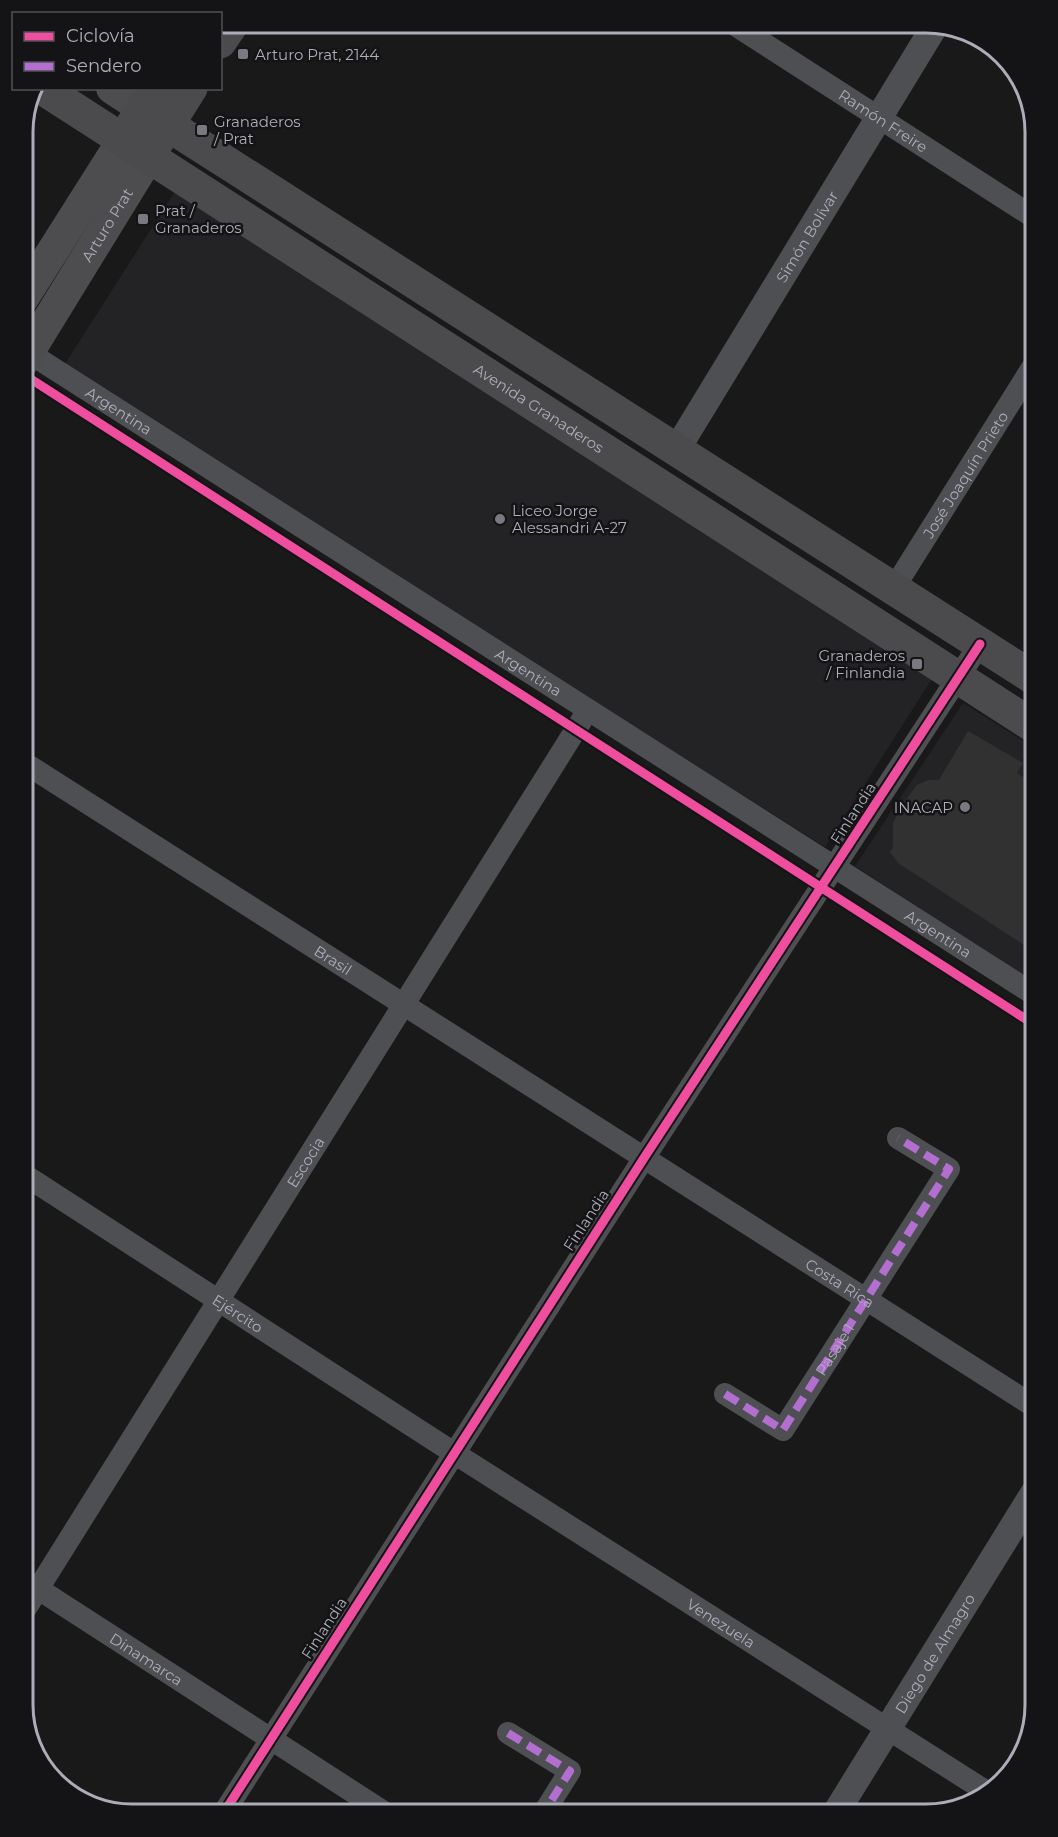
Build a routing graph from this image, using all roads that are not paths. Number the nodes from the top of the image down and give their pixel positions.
1 (748, 33) edge
2 (931, 33) edge
3 (45, 90) edge
4 (117, 90) edge
5 (187, 90) edge
6 (155, 107) edge
7 (880, 116) junction
8 (136, 148) junction
9 (1025, 211) edge
10 (33, 285) edge
11 (33, 337) edge
12 (33, 360) edge
13 (1025, 379) edge
14 (677, 449) junction
15 (894, 588) junction
16 (980, 644) junction
17 (1025, 673) edge
18 (959, 678) junction
19 (588, 710) junction
20 (1025, 721) edge
21 (33, 768) edge
22 (836, 866) junction
23 (1025, 989) edge
24 (404, 1005) junction
25 (898, 1138) dead end
26 (644, 1158) junction
27 (33, 1181) edge
28 (865, 1298) junction
29 (218, 1300) junction
30 (725, 1394) dead end
31 (1025, 1401) edge
32 (454, 1453) junction
33 (1025, 1507) edge
34 (33, 1579) edge
35 (33, 1586) edge
36 (888, 1728) junction
37 (508, 1733) dead end
38 (270, 1739) junction
39 (980, 1788) edge
40 (228, 1804) edge
41 (371, 1804) edge
42 (549, 1804) edge
43 (842, 1804) edge

1 - 7 street, Ramón Freire
2 - 7 street, Simón Bolívar
3 - 8 main road, Avenida Granaderos
4 - 6 main road
5 - 6 main road, Arturo Prat
6 - 8 main road, Arturo Prat
6 - 14 main road
7 - 9 street, Ramón Freire
7 - 14 street, Simón Bolívar
8 - 10 main road, Arturo Prat
8 - 11 main road, Arturo Prat
8 - 18 main road, Avenida Granaderos
12 - 19 street, Argentina
13 - 15 street, José Joaquín Prieto
14 - 15 main road
15 - 16 main road
16 - 17 main road
16 - 18 street, Finlandia
18 - 20 main road, Avenida Granaderos
18 - 22 street, Finlandia
19 - 22 street, Argentina
19 - 24 street, Escocia
21 - 24 street, Brasil
22 - 23 street, Argentina
22 - 26 street, Finlandia
24 - 26 street, Brasil
24 - 29 street, Escocia
25 - 28 street, Pasaje 1
26 - 28 street, Costa Rica
26 - 32 street, Finlandia
27 - 29 street, Ejército
28 - 30 street, Pasaje 1
28 - 31 street, Costa Rica
29 - 32 street, Ejército
29 - 34 street, Escocia
32 - 36 street, Venezuela
32 - 38 street, Finlandia
33 - 36 street, Diego de Almagro
35 - 38 street, Dinamarca
36 - 39 street, Venezuela
36 - 43 street, Diego de Almagro
37 - 42 street
38 - 40 street, Finlandia
38 - 41 street, Dinamarca

